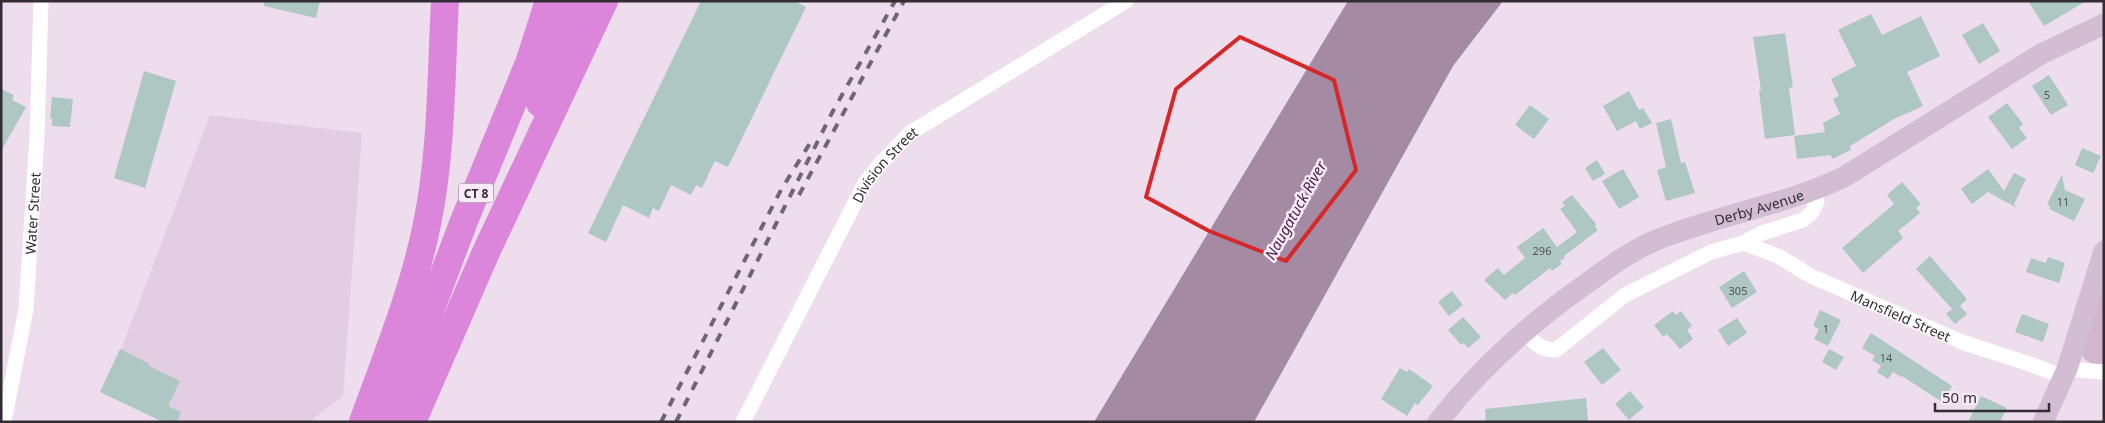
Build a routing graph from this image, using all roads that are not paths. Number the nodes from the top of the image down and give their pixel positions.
1 (41, 1) edge
2 (445, 1) edge
3 (548, 1) edge
4 (574, 1) edge
5 (604, 1) edge
6 (1126, 1) edge
7 (2104, 24) edge
8 (1815, 190) junction
9 (1743, 243) junction
10 (487, 250) junction
11 (2104, 252) edge
12 (1525, 332) junction
13 (2104, 372) edge
14 (2065, 373) junction
15 (367, 410) edge
16 (4, 422) edge
17 (388, 422) edge
18 (412, 422) edge
19 (743, 422) edge
20 (1438, 422) edge
21 (2042, 422) edge

1 - 16 street, Water Street
2 - 15 highway
3 - 17 highway, CT 8
4 - 10 highway, CT 8
5 - 10 highway
6 - 19 street, Division Street
7 - 8 main road, Derby Avenue
8 - 9 street
8 - 12 main road, Derby Avenue
9 - 12 street
9 - 14 street, Mansfield Street
10 - 18 highway, CT 8
11 - 14 main road
12 - 20 main road, Derby Avenue
13 - 14 street, Mansfield Street
14 - 21 main road

